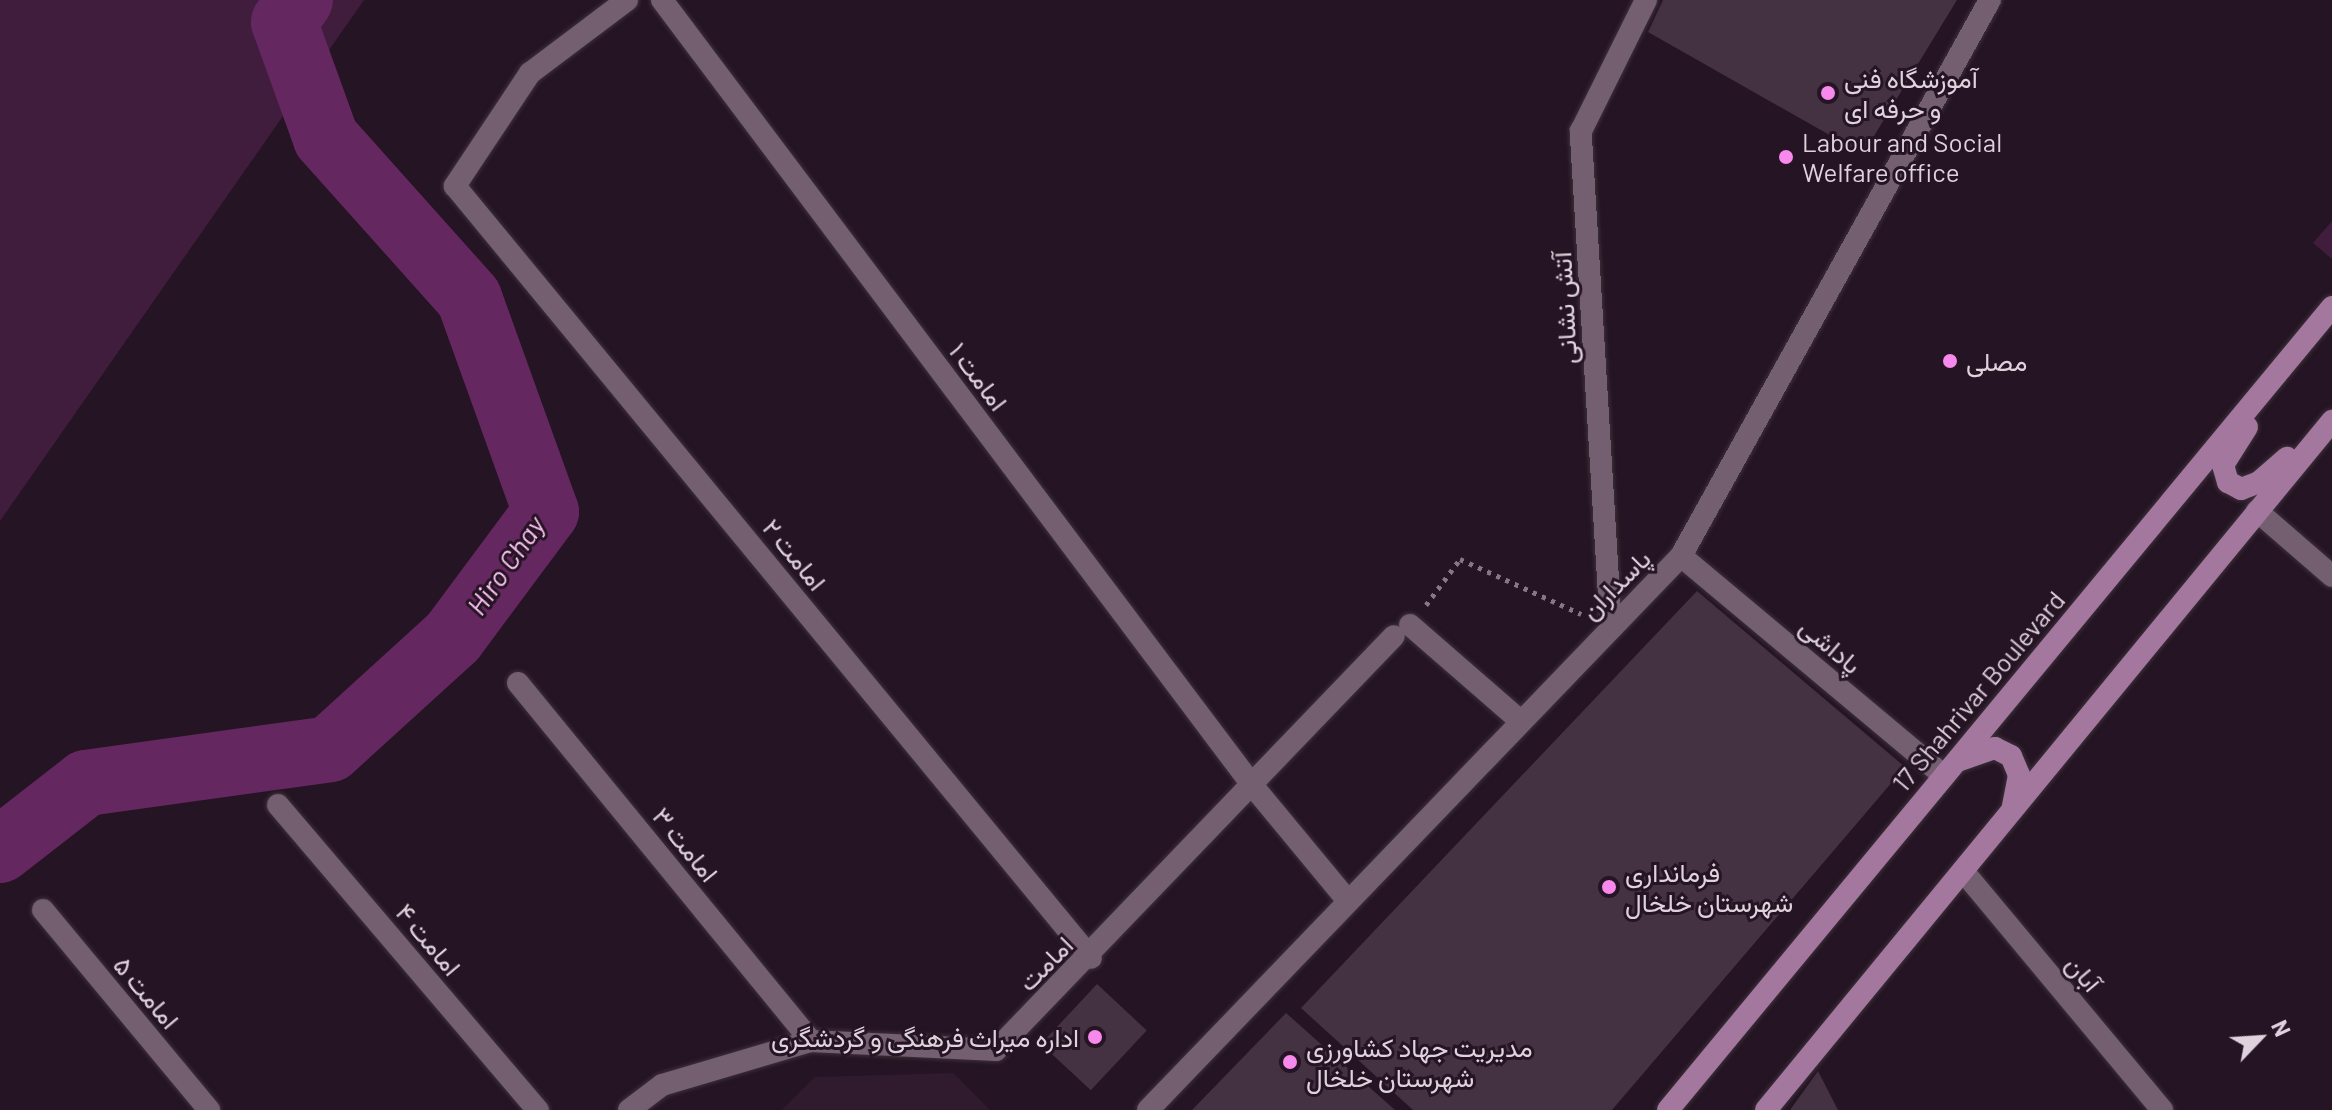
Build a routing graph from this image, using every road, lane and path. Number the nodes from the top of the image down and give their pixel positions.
1 (627, 0) edge
2 (662, 0) edge
3 (1646, 0) edge
4 (1990, 0) edge
5 (2332, 307) edge
6 (2293, 354) junction
7 (2332, 420) edge
8 (2257, 511) junction
9 (1681, 556) junction
10 (2332, 576) edge
11 (1611, 628) junction
12 (1402, 630) junction
13 (518, 683) dead end
14 (1518, 719) junction
15 (1949, 770) junction
16 (1252, 785) junction
17 (278, 805) dead end
18 (2012, 812) junction
19 (1963, 871) junction
20 (1348, 901) junction
21 (43, 910) dead end
22 (1091, 958) junction
23 (811, 1041) junction
24 (209, 1110) edge
25 (538, 1110) edge
26 (629, 1110) edge
27 (1148, 1110) edge
28 (1668, 1110) edge
29 (1766, 1110) edge
30 (2162, 1110) edge

1 - 22 street, امامت ۲
2 - 16 street, امامت ۱
3 - 11 street, آتش نشانی
4 - 9 street, پاسداران
5 - 6 main road, 17 Shahrivar Boulevard
6 - 7 main road
6 - 15 main road, 17 Shahrivar Boulevard
7 - 8 main road
8 - 10 street
8 - 18 main road
9 - 11 street, پاسداران
9 - 15 street, پاداشی
11 - 12 path
11 - 14 street, پاسداران
12 - 14 street
12 - 16 street, امامت
13 - 23 street, امامت ۳
14 - 20 street, پاسداران
15 - 18 main road
15 - 28 main road, 17 Shahrivar Boulevard
16 - 20 street, امامت ۱
16 - 22 street, امامت
17 - 25 street, امامت ۴
18 - 19 main road
19 - 29 main road
19 - 30 street, آبان
20 - 27 street, پاسداران
21 - 24 street, امامت ۵
22 - 23 street, امامت
23 - 26 street, امامت

